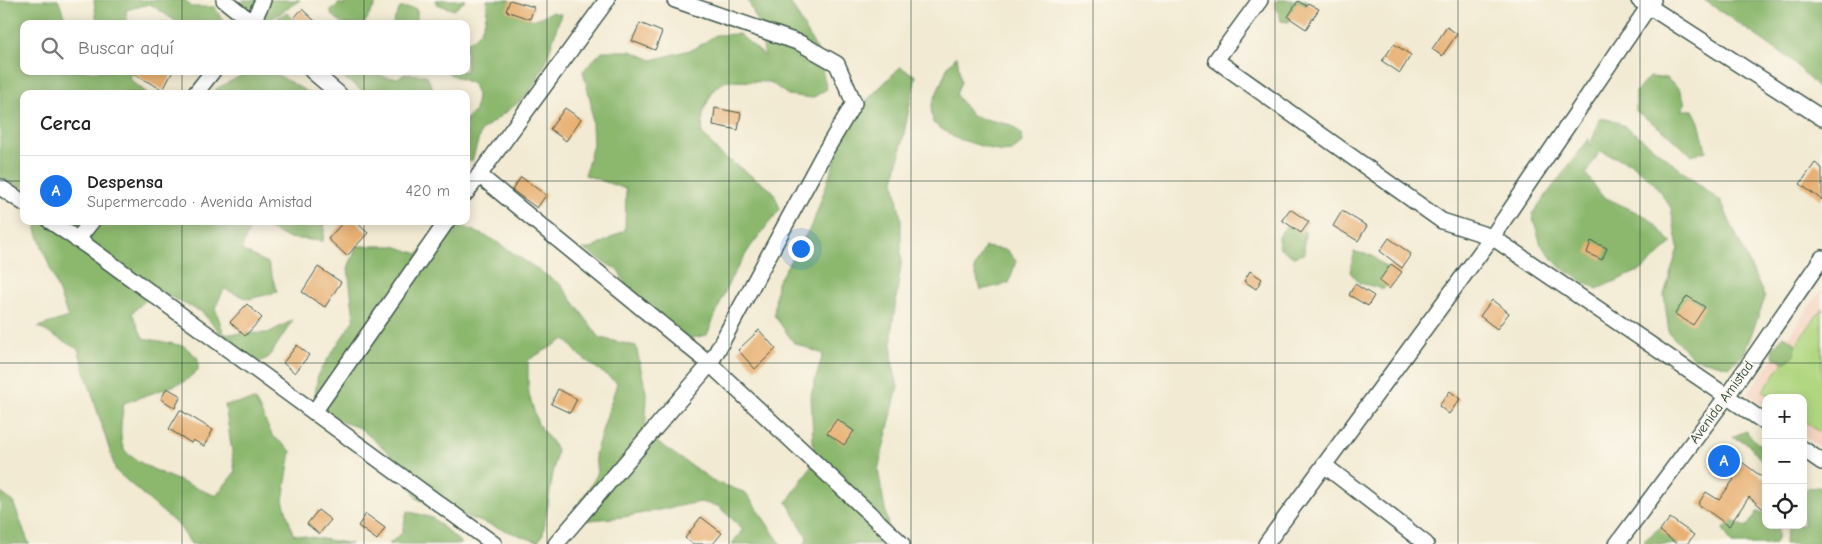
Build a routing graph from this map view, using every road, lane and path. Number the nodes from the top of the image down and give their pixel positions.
1 (224, 0) edge
2 (263, 0) edge
3 (607, 0) edge
4 (675, 0) edge
5 (1260, 0) edge
6 (1647, 2) edge
7 (249, 20) edge
8 (254, 20) edge
9 (210, 75) edge
10 (317, 75) edge
11 (198, 90) edge
12 (334, 90) edge
13 (1822, 118) edge
14 (479, 175) junction
15 (0, 187) edge
16 (470, 188) edge
17 (20, 200) edge
18 (56, 225) edge
19 (89, 225) edge
20 (444, 225) edge
21 (1492, 237) junction
22 (77, 240) junction
23 (1822, 258) edge
24 (710, 364) junction
25 (1727, 396) junction
26 (314, 412) junction
27 (1762, 420) edge
28 (1807, 452) edge
29 (1822, 462) edge
30 (1324, 465) junction
31 (900, 543) edge
32 (494, 544) edge
33 (556, 544) edge
34 (1266, 544) edge
35 (1426, 544) edge
36 (1617, 544) edge

1 - 7 street
2 - 8 street
3 - 14 street
4 - 24 street
5 - 21 street
6 - 13 street
6 - 21 street
9 - 11 street
10 - 12 street
14 - 16 street
14 - 24 street
15 - 17 street
18 - 22 street
19 - 22 street
20 - 26 street
21 - 25 street
21 - 30 street
22 - 26 street
23 - 25 street, Avenida Amistad
24 - 31 street
24 - 33 street
25 - 27 street
25 - 36 street, Avenida Amistad
26 - 32 street
28 - 29 street
30 - 34 street
30 - 35 street

